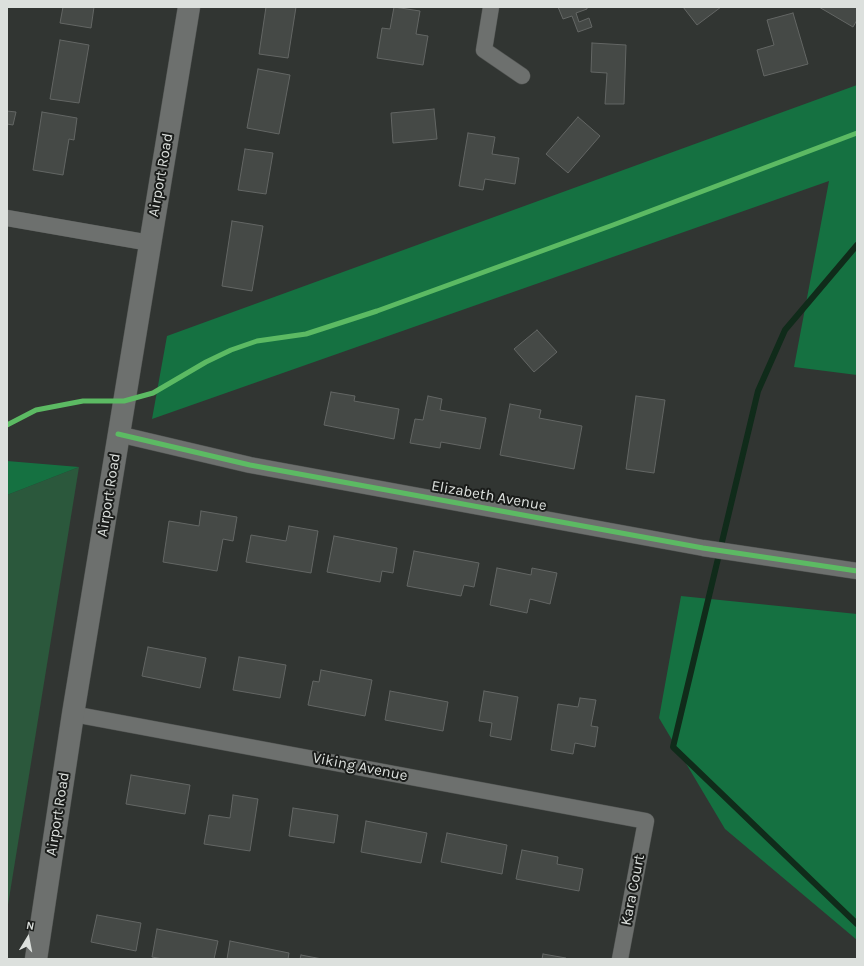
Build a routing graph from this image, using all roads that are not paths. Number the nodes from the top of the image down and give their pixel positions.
1 (189, 7) edge
2 (491, 7) edge
3 (522, 76) dead end
4 (7, 218) edge
5 (150, 243) junction
6 (118, 434) junction
7 (857, 570) edge
8 (73, 714) junction
9 (646, 821) joint
10 (36, 959) edge
11 (620, 959) edge

1 - 5 main road, Airport Road
2 - 3 street
4 - 5 street
5 - 6 main road, Airport Road
6 - 7 street, Elizabeth Avenue
6 - 8 main road, Airport Road
8 - 9 street, Viking Avenue
8 - 10 main road, Airport Road
9 - 11 street, Kara Court

